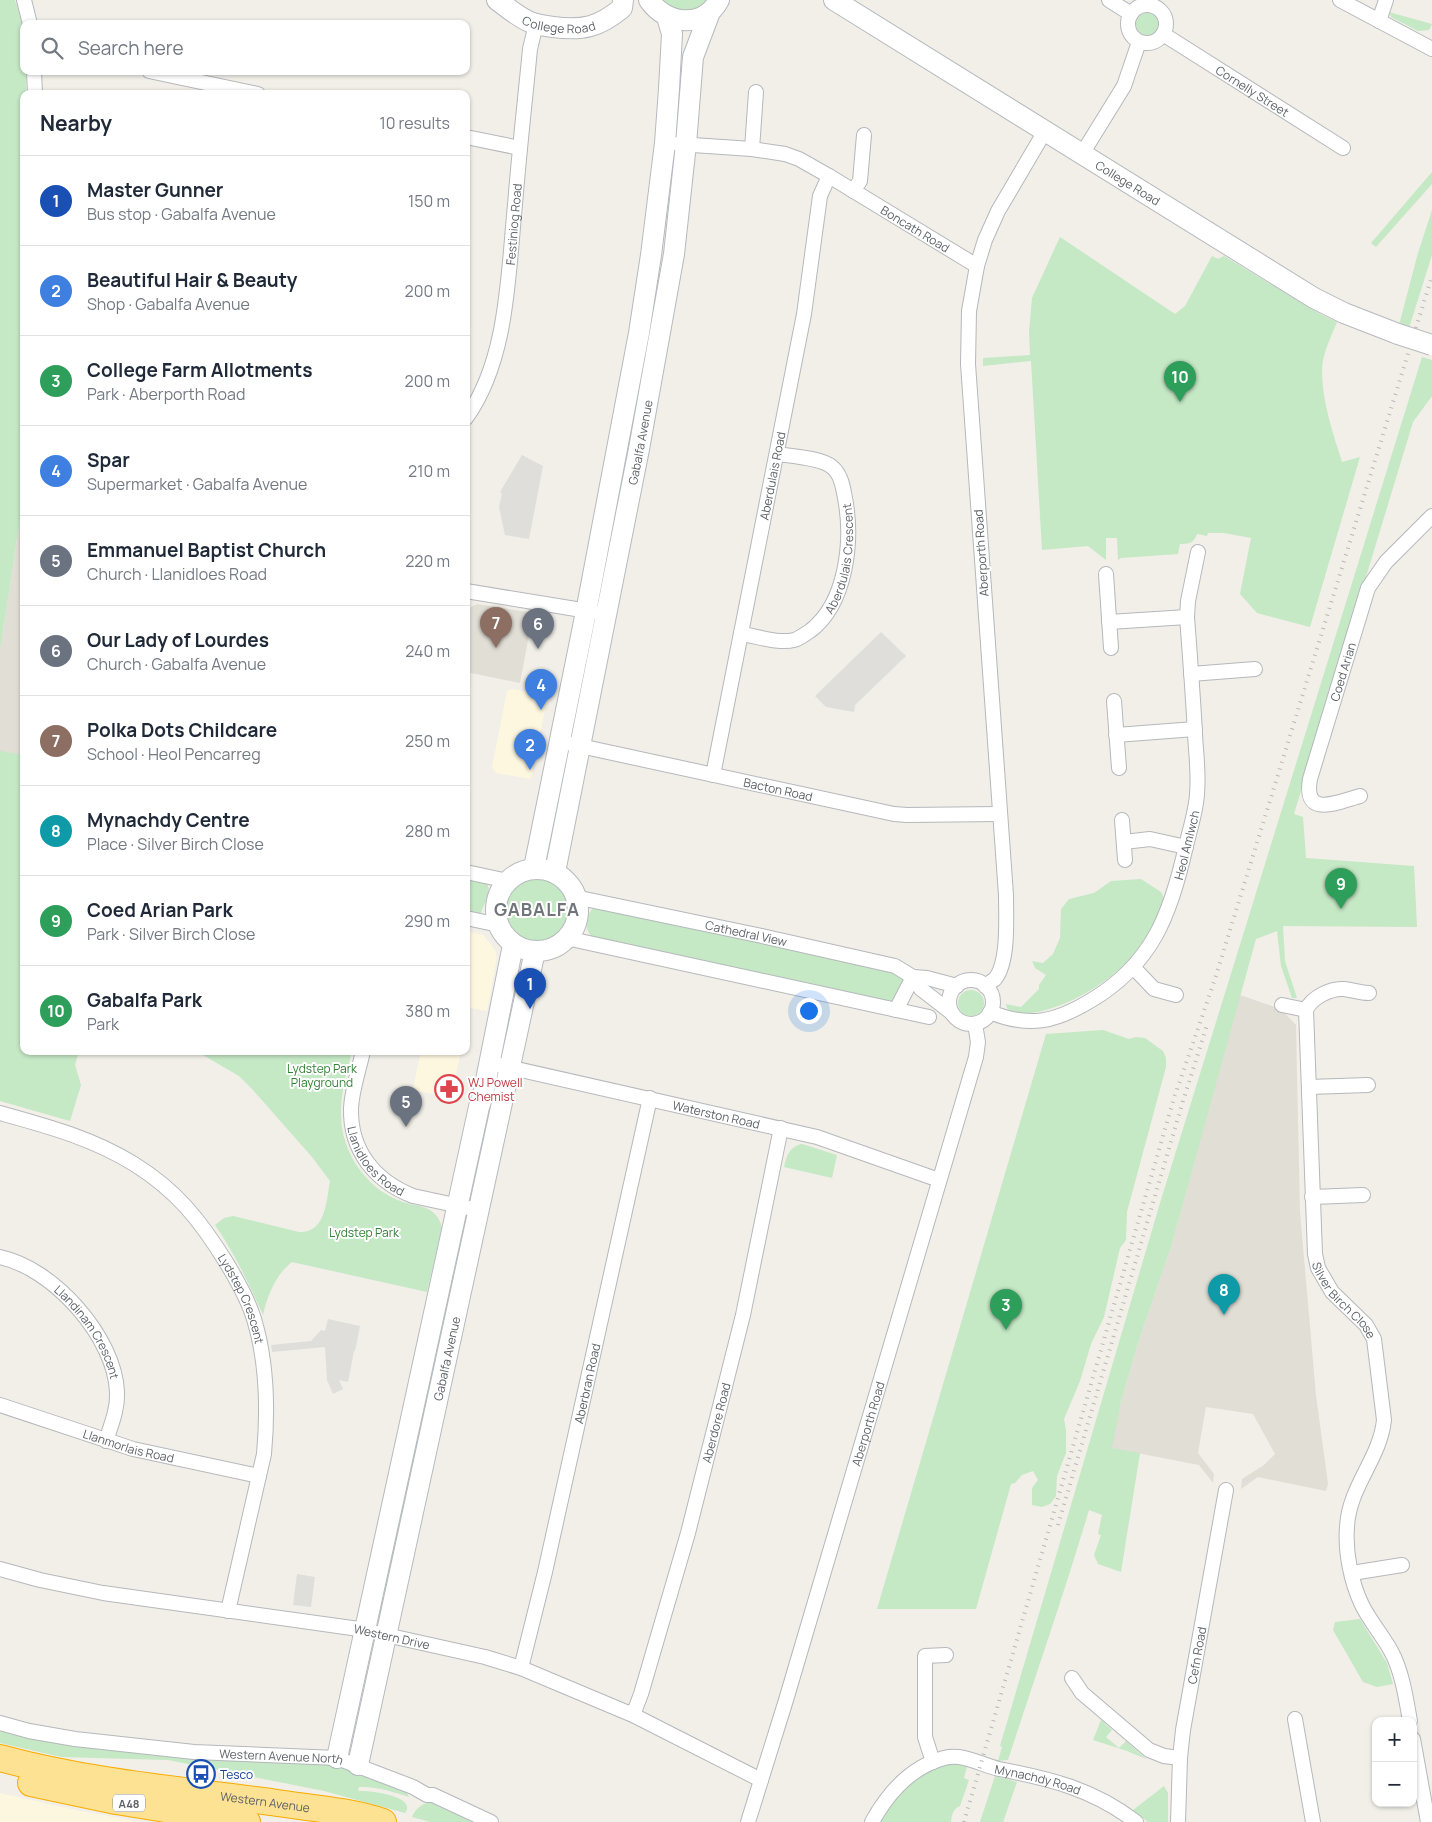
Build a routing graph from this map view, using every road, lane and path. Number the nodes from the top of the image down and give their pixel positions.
1 (24, 0) edge
2 (497, 0) edge
3 (834, 0) edge
4 (1109, 0) edge
5 (1340, 0) edge
6 (1386, 0) edge
7 (1153, 3) edge
8 (623, 4) edge
9 (714, 6) edge
10 (657, 8) edge
11 (1131, 14) junction
12 (29, 20) edge
13 (1379, 21) junction
14 (536, 24) junction
15 (1163, 34) junction
16 (1139, 42) junction
17 (1432, 49) edge
18 (34, 75) edge
19 (168, 75) edge
20 (35, 90) edge
21 (239, 90) edge
22 (756, 92) dead end
23 (1045, 130) junction
24 (864, 134) dead end
25 (470, 138) edge
26 (665, 143) junction
27 (686, 144) junction
28 (520, 148) junction
29 (1343, 148) dead end
30 (752, 149) junction
31 (1082, 154) junction
32 (829, 176) junction
33 (853, 191) junction
34 (977, 266) junction
35 (1432, 345) edge
36 (470, 410) edge
37 (777, 454) junction
38 (1432, 516) edge
39 (1198, 552) dead end
40 (1106, 574) dead end
41 (470, 593) edge
42 (596, 612) junction
43 (1188, 616) junction
44 (1109, 622) junction
45 (741, 634) junction
46 (1111, 648) dead end
47 (1255, 669) dead end
48 (1191, 674) junction
49 (1114, 701) dead end
50 (1195, 729) junction
51 (1116, 735) junction
52 (570, 744) junction
53 (1118, 768) dead end
54 (713, 775) junction
55 (1360, 796) dead end
56 (1000, 814) junction
57 (1122, 820) dead end
58 (1124, 842) junction
59 (1186, 847) junction
60 (1125, 860) dead end
61 (534, 868) junction
62 (556, 872) junction
63 (470, 873) edge
64 (508, 881) junction
65 (575, 897) junction
66 (470, 919) edge
67 (499, 925) junction
68 (566, 938) junction
69 (513, 945) junction
70 (535, 951) junction
71 (1133, 967) junction
72 (913, 977) junction
73 (957, 986) junction
74 (985, 986) junction
75 (1369, 993) dead end
76 (1176, 995) dead end
77 (1282, 1004) dead end
78 (896, 1010) junction
79 (1306, 1010) junction
80 (990, 1012) junction
81 (952, 1013) junction
82 (929, 1017) dead end
83 (975, 1024) junction
84 (362, 1055) edge
85 (499, 1066) junction
86 (1368, 1085) dead end
87 (1309, 1087) junction
88 (650, 1098) junction
89 (0, 1113) edge
90 (781, 1128) junction
91 (939, 1180) junction
92 (1363, 1195) dead end
93 (1312, 1197) junction
94 (458, 1206) junction
95 (478, 1210) junction
96 (0, 1257) edge
97 (0, 1405) edge
98 (106, 1441) junction
99 (259, 1476) junction
100 (1226, 1490) dead end
101 (1402, 1565) dead end
102 (0, 1569) edge
103 (1352, 1573) junction
104 (228, 1611) junction
105 (365, 1630) junction
106 (386, 1635) junction
107 (946, 1655) dead end
108 (521, 1668) junction
109 (1072, 1678) dead end
110 (633, 1715) junction
111 (1409, 1717) edge
112 (1295, 1719) dead end
113 (0, 1723) edge
114 (0, 1758) edge
115 (337, 1758) junction
116 (1180, 1758) junction
117 (1417, 1761) edge
118 (933, 1762) junction
119 (358, 1765) junction
120 (0, 1774) edge
121 (761, 1780) junction
122 (307, 1815) edge
123 (335, 1817) edge
124 (247, 1822) edge
125 (383, 1822) edge
126 (491, 1822) edge
127 (748, 1822) edge
128 (872, 1822) edge
129 (1136, 1822) edge
130 (1178, 1822) edge
131 (1313, 1822) edge
132 (1428, 1822) edge

1 - 12 street
2 - 14 street, College Road
3 - 23 street, College Road
4 - 11 street
5 - 13 street
6 - 13 street
7 - 11 street
7 - 15 street
8 - 10 street, College Road
8 - 14 street, College Road
9 - 10 street, College Road
9 - 27 street, Gabalfa Avenue
10 - 26 street, Gabalfa Avenue
11 - 16 street
13 - 17 street
14 - 28 street, Festiniog Road
15 - 16 street
15 - 29 street, Cornelly Street
16 - 31 street
18 - 20 street
19 - 21 street
22 - 30 street
23 - 31 street, College Road
23 - 34 street, Aberporth Road
24 - 33 street
25 - 28 street
26 - 27 street, Boncath Road
26 - 42 street, Gabalfa Avenue
27 - 30 street, Boncath Road
27 - 42 street, Gabalfa Avenue
28 - 36 street, Festiniog Road
30 - 32 street, Boncath Road
31 - 35 street, College Road, bridge
32 - 33 street, Boncath Road
32 - 37 street, Aberdulais Road
33 - 34 street, Boncath Road
34 - 56 street, Aberporth Road
37 - 45 street, Aberdulais Road
37 - 45 street, Aberdulais Crescent
38 - 55 street, Coed Arian
39 - 43 street, Heol Amlwch
40 - 44 street
41 - 42 street
42 - 52 street, Gabalfa Avenue
43 - 44 street
43 - 48 street, Heol Amlwch
44 - 46 street
45 - 54 street, Aberdulais Road
47 - 48 street
48 - 50 street, Heol Amlwch
49 - 51 street
50 - 51 street
50 - 59 street, Heol Amlwch
51 - 53 street
52 - 54 street, Bacton Road
52 - 61 street, Gabalfa Avenue
52 - 62 street, Gabalfa Avenue
54 - 56 street, Bacton Road
56 - 74 street, Aberporth Road
57 - 58 street
58 - 59 street
58 - 60 street
59 - 71 street, Heol Amlwch
61 - 62 street
61 - 64 street
62 - 65 street
63 - 64 street
64 - 67 street
65 - 68 street
65 - 72 street, Cathedral View
66 - 67 street
67 - 69 street
68 - 70 street
68 - 78 street
69 - 70 street
69 - 85 street, Gabalfa Avenue
70 - 85 street, Gabalfa Avenue
71 - 76 street
71 - 80 street, Heol Amlwch
72 - 73 street, Cathedral View
72 - 78 street
72 - 81 street, Cathedral View
73 - 74 street
73 - 81 street
74 - 80 street
75 - 79 street
77 - 79 street
78 - 82 street
79 - 87 street, Silver Birch Close
80 - 83 street
81 - 83 street
83 - 91 street, Aberporth Road
84 - 94 street, Llanidloes Road
85 - 88 street, Waterston Road
85 - 94 street, Gabalfa Avenue
85 - 95 street, Gabalfa Avenue
86 - 87 street
87 - 93 street, Silver Birch Close
88 - 90 street, Waterston Road
88 - 108 street, Aberbran Road
89 - 99 street, Lydstep Crescent
90 - 91 street, Waterston Road
90 - 110 street, Aberdore Road
91 - 121 street, Aberporth Road
92 - 93 street
93 - 103 street, Silver Birch Close
94 - 95 street, Llanidloes Road
94 - 105 street, Gabalfa Avenue
95 - 106 street, Gabalfa Avenue
96 - 98 street, Llandinam Crescent
97 - 98 street, Llanmorlais Road
98 - 99 street, Llanmorlais Road
99 - 104 street, Lydstep Crescent
100 - 116 street, Cefn Road
101 - 103 street
102 - 104 street, Western Drive
103 - 111 street, Silver Birch Close
104 - 105 street, Western Drive
105 - 106 street, Western Drive
105 - 115 street, Gabalfa Avenue
106 - 108 street, Western Drive
106 - 119 street, Gabalfa Avenue
107 - 118 street
108 - 110 street, Western Drive
109 - 116 street
110 - 121 street, Western Drive
112 - 131 street
113 - 115 street, Western Avenue North
114 - 122 highway, Western Avenue / A48
115 - 119 street, Western Avenue North
116 - 130 street, Cefn Road
117 - 132 street
118 - 128 street
118 - 129 street, Mynachdy Road
119 - 126 street, Western Avenue North
120 - 124 highway, Western Avenue / A48
121 - 127 street, Aberporth Road
122 - 123 highway, Western Avenue / A48
123 - 125 highway, Western Avenue / A48

